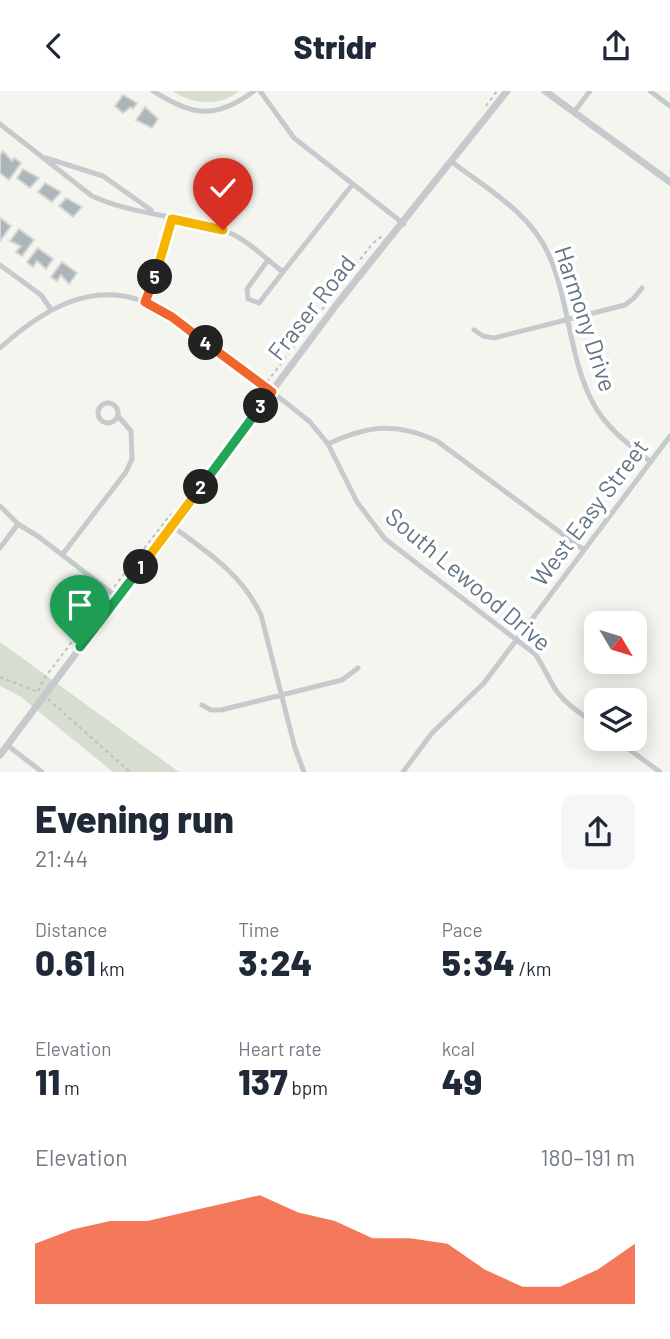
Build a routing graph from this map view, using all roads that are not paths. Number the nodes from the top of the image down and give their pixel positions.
1 (153, 91) edge
2 (254, 91) edge
3 (260, 91) edge
4 (507, 91) edge
5 (545, 91) edge
6 (590, 91) edge
7 (650, 91) edge
8 (670, 106) edge
9 (574, 112) junction
10 (0, 124) edge
11 (40, 156) junction
12 (452, 162) junction
13 (670, 182) edge
14 (352, 185) junction
15 (154, 212) junction
16 (172, 219) junction
17 (404, 224) junction
18 (268, 260) junction
19 (0, 265) edge
20 (284, 272) junction
21 (642, 288) dead end
22 (145, 302) junction
23 (50, 309) junction
24 (568, 320) junction
25 (474, 330) dead end
26 (0, 348) edge
27 (272, 392) junction
28 (118, 416) dead end
29 (670, 436) edge
30 (328, 444) junction
31 (651, 461) junction
32 (0, 506) edge
33 (18, 524) junction
34 (172, 526) junction
35 (0, 548) edge
36 (584, 550) junction
37 (62, 555) junction
38 (117, 597) junction
39 (516, 639) junction
40 (358, 668) dead end
41 (282, 695) junction
42 (202, 705) dead end
43 (584, 716) edge
44 (8, 745) junction
45 (631, 751) edge
46 (0, 755) edge
47 (42, 772) edge
48 (304, 772) edge
49 (403, 772) edge
50 (660, 772) edge

1 - 2 street
3 - 14 street
4 - 12 street, Fraser Road
5 - 9 street
6 - 9 street
7 - 8 street
9 - 13 street
10 - 11 street
11 - 15 street
11 - 15 street
12 - 17 street, Fraser Road
12 - 24 street, Harmony Drive
14 - 17 street
14 - 20 street
15 - 16 street
16 - 18 street
16 - 22 street
17 - 27 street, Fraser Road
18 - 20 street
18 - 20 street
19 - 23 street
21 - 24 street
22 - 23 street
22 - 27 street, South Lewood Drive
23 - 26 street
24 - 25 street
24 - 31 street, Harmony Drive
27 - 30 street, South Lewood Drive
27 - 34 street, Fraser Road
28 - 37 street
29 - 31 street, West Easy Street
30 - 36 street
30 - 39 street, South Lewood Drive
31 - 36 street, West Easy Street
32 - 33 street
33 - 35 street
33 - 37 street
34 - 38 street, Fraser Road
34 - 41 street
36 - 39 street, West Easy Street
37 - 38 street
38 - 44 street, Fraser Road
39 - 43 street, South Lewood Drive
39 - 49 street, West Easy Street
40 - 41 street
41 - 42 street
41 - 48 street
44 - 46 street, Fraser Road
44 - 47 street
45 - 50 street

